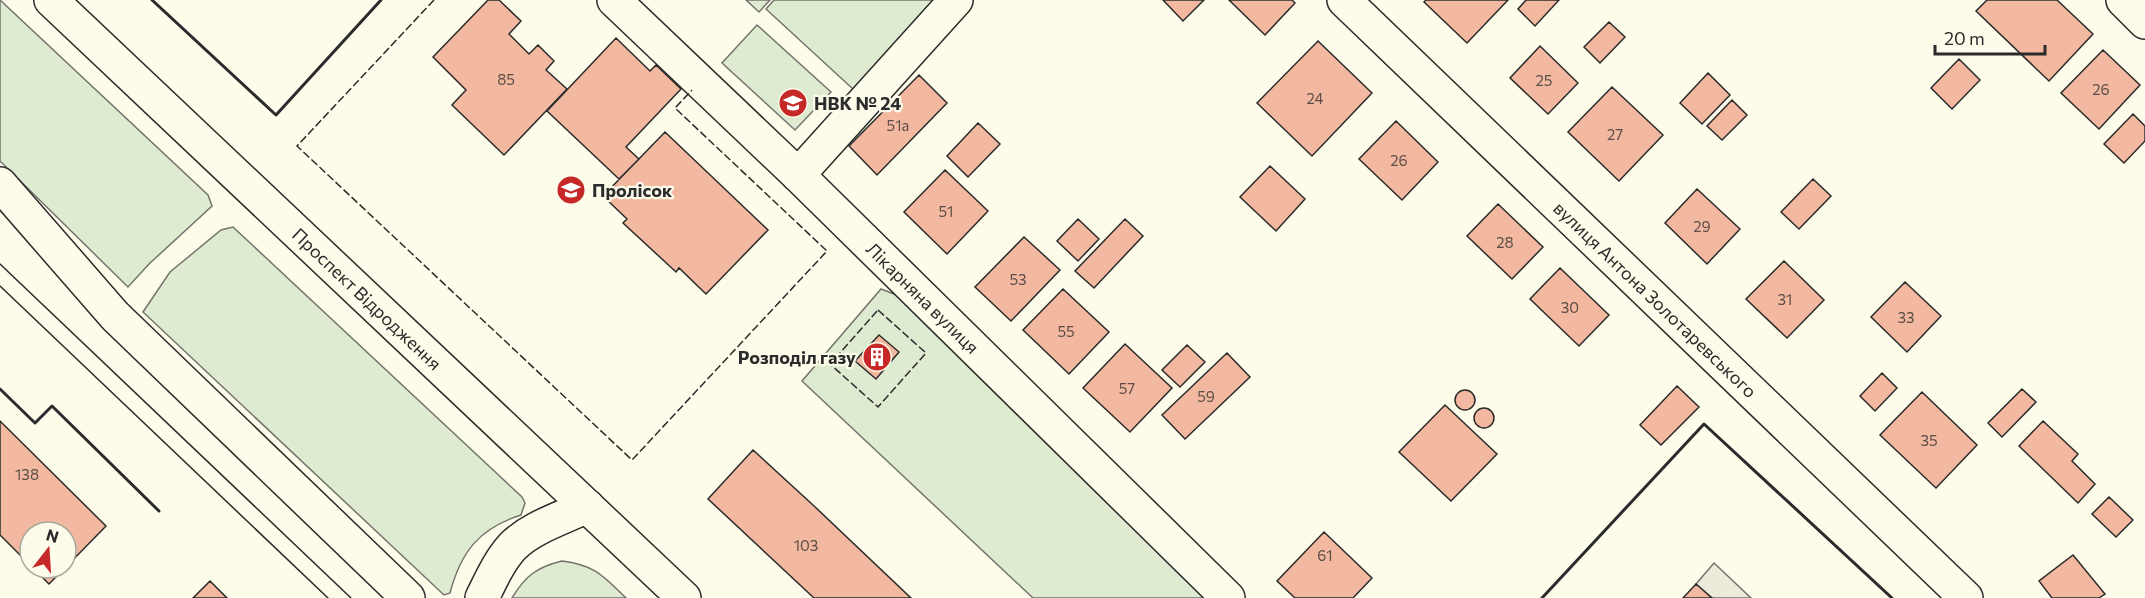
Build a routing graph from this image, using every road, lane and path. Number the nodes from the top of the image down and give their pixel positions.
1 (51, 0) edge
2 (614, 0) edge
3 (956, 0) edge
4 (1344, 0) edge
5 (2123, 0) edge
6 (2145, 22) edge
7 (798, 175) junction
8 (0, 184) edge
9 (587, 506) junction
10 (408, 598) edge
11 (482, 598) edge
12 (684, 598) edge
13 (1228, 598) edge
14 (1966, 598) edge

1 - 9 street, Проспект Відродження
2 - 7 street, Лікарняна вулиця
3 - 7 street
4 - 14 street, вулиця Антона Золотаревського
5 - 6 street
7 - 13 street, Лікарняна вулиця
8 - 10 street
9 - 11 street
9 - 12 street, Проспект Відродження

